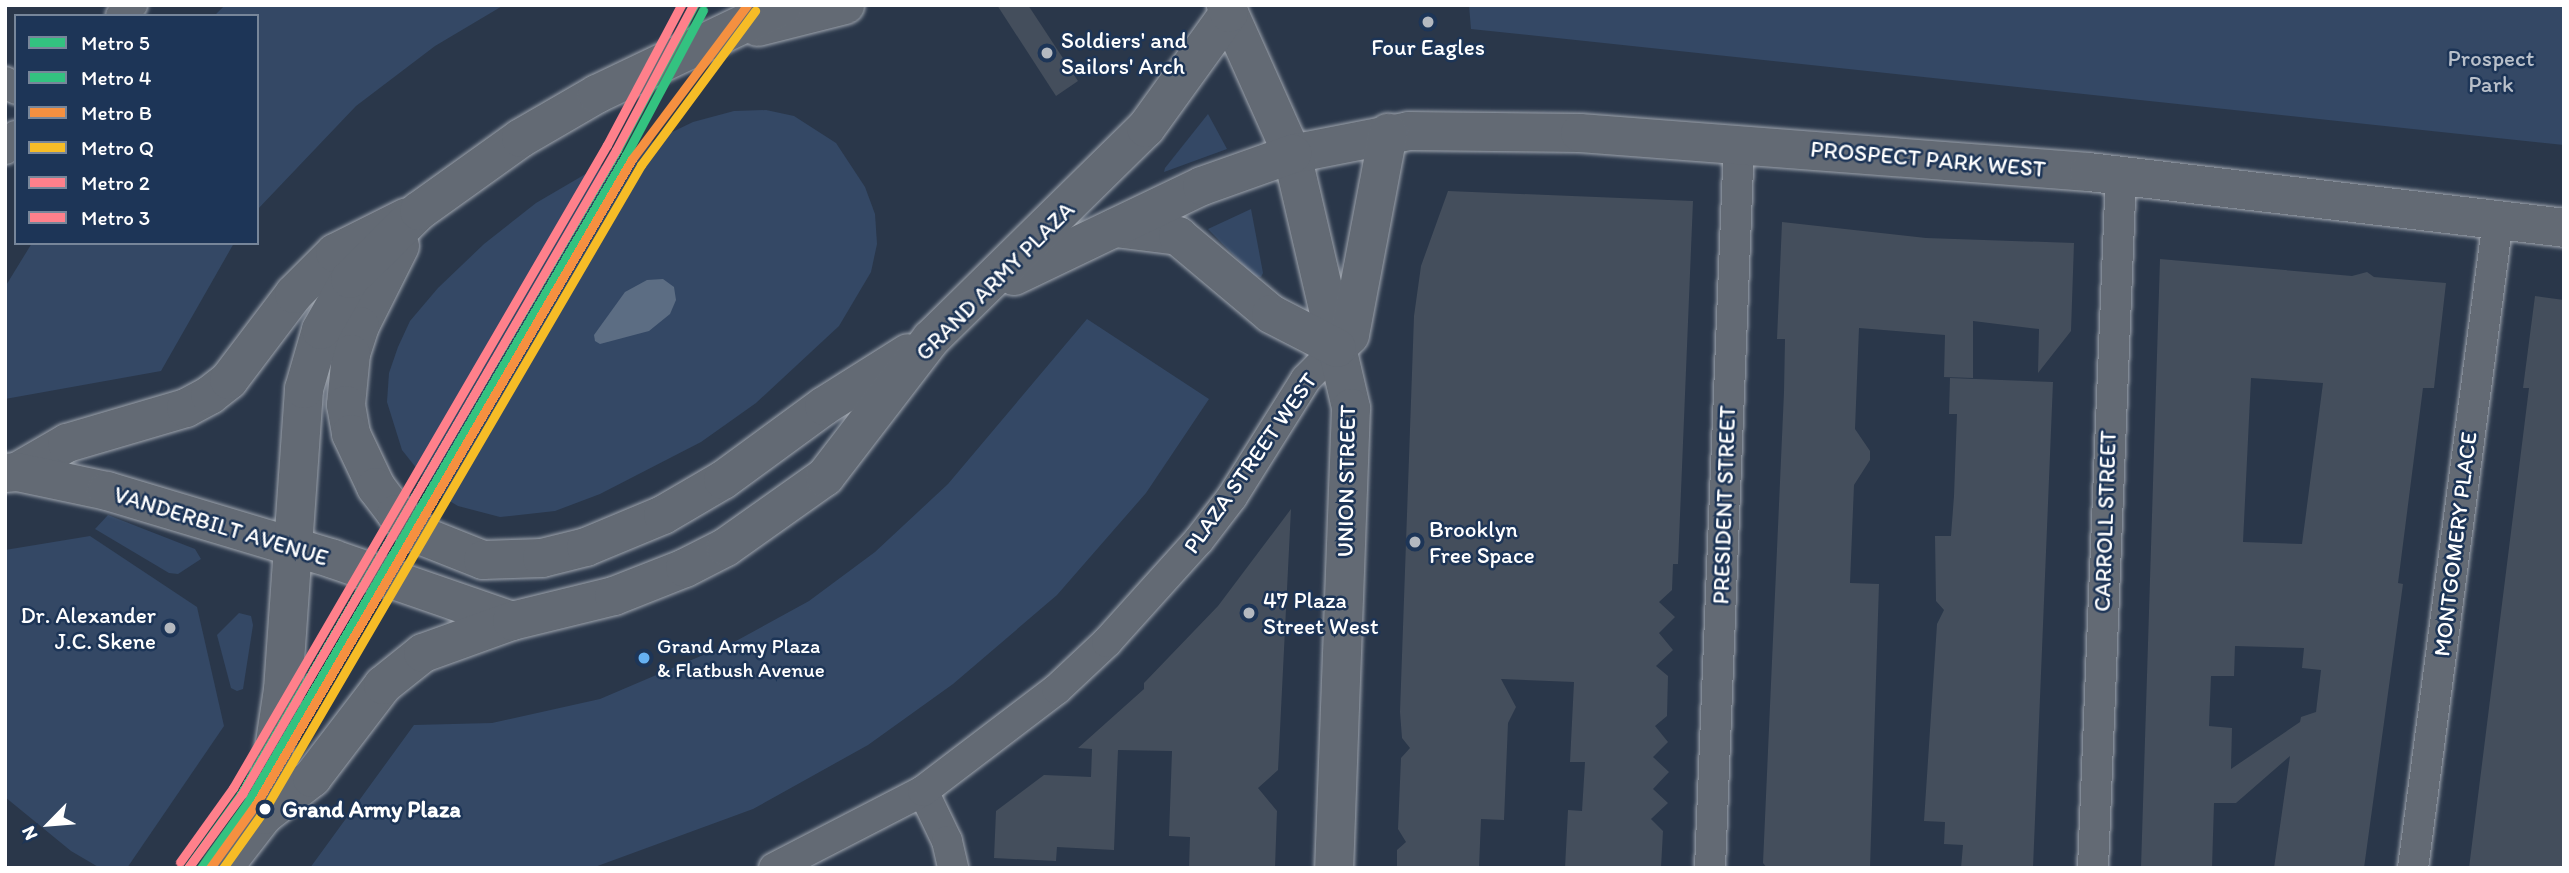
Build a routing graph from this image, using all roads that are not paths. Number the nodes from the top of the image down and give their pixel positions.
1 (784, 5) edge
2 (845, 5) edge
3 (1228, 9) edge
4 (735, 32) junction
5 (1388, 133) junction
6 (1739, 143) junction
7 (1292, 154) junction
8 (2121, 175) junction
9 (419, 211) junction
10 (2498, 220) junction
11 (1113, 228) junction
12 (2564, 229) edge
13 (984, 291) junction
14 (931, 339) junction
15 (1337, 348) junction
16 (11, 472) edge
17 (294, 548) junction
18 (512, 621) junction
19 (923, 791) junction
20 (264, 815) junction
21 (223, 868) edge
22 (774, 868) edge
23 (953, 868) edge
24 (1334, 868) edge
25 (1710, 868) edge
26 (2093, 868) edge
27 (2413, 868) edge

1 - 4 main road
2 - 4 main road
3 - 7 main road
3 - 13 main road, GRAND ARMY PLAZA
4 - 9 main road
5 - 6 main road, PROSPECT PARK WEST
5 - 7 main road, PROSPECT PARK WEST
5 - 15 main road
6 - 8 main road, PROSPECT PARK WEST
6 - 25 street, PRESIDENT STREET
7 - 11 main road, PROSPECT PARK WEST
7 - 15 main road
8 - 10 main road, PROSPECT PARK WEST
8 - 26 street, CARROLL STREET
9 - 14 main road
9 - 16 main road
9 - 17 main road
10 - 12 main road, PROSPECT PARK WEST
10 - 27 street, MONTGOMERY PLACE
11 - 13 main road, PROSPECT PARK WEST
11 - 15 main road
13 - 14 main road, GRAND ARMY PLAZA
14 - 18 main road, GRAND ARMY PLAZA
15 - 19 street, PLAZA STREET WEST
15 - 24 main road, UNION STREET
16 - 17 main road, VANDERBILT AVENUE
17 - 18 main road, VANDERBILT AVENUE
17 - 20 main road
18 - 20 main road, GRAND ARMY PLAZA
19 - 22 street, PLAZA STREET WEST
19 - 23 street
20 - 21 main road

